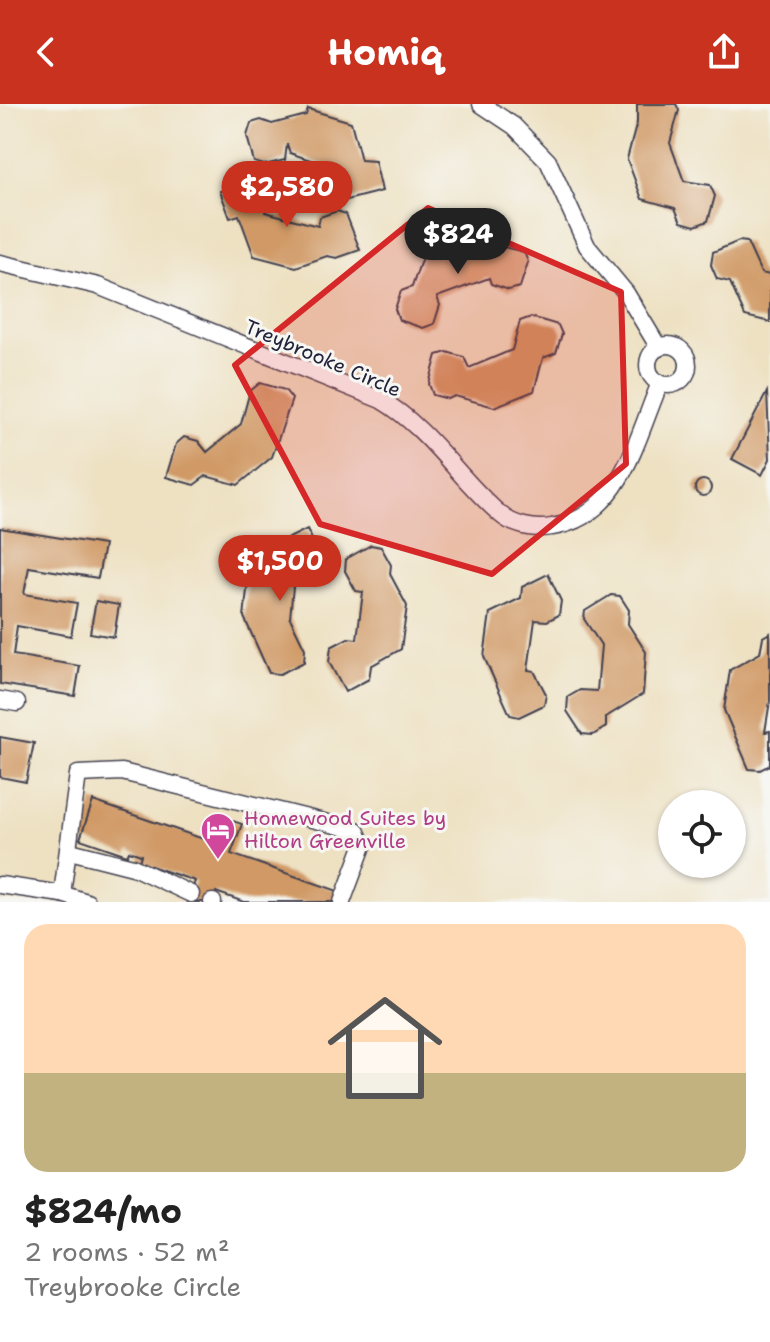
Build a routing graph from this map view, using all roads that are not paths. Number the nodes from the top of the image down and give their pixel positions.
1 (481, 104) edge
2 (0, 263) edge
3 (659, 348) junction
4 (660, 383) junction
5 (70, 851) junction
6 (0, 885) edge
7 (62, 894) junction
8 (191, 894) dead end
9 (87, 902) edge
10 (342, 902) edge

1 - 3 street
2 - 4 street, Treybrooke Circle
3 - 4 street, Treybrooke Circle
3 - 4 street
5 - 7 street
5 - 8 street
5 - 10 street
6 - 7 street
7 - 9 street

